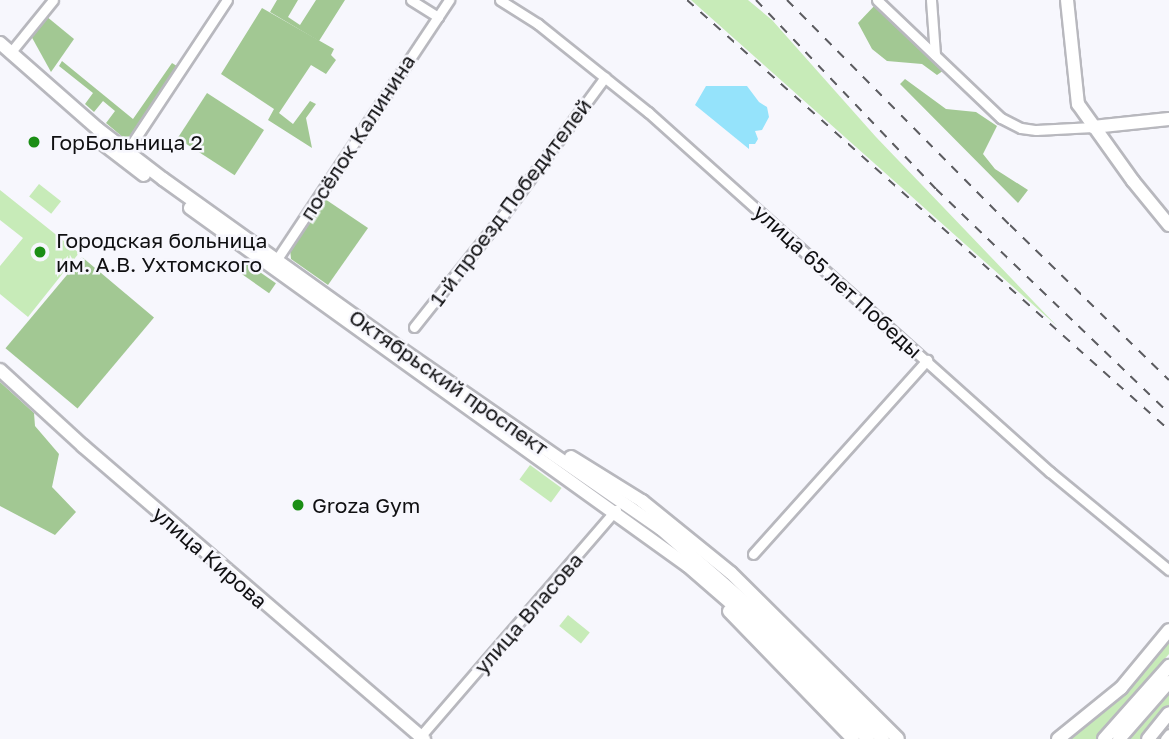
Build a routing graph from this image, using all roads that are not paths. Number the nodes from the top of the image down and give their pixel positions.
1 (53, 0) edge
2 (227, 0) edge
3 (411, 0) edge
4 (449, 0) edge
5 (500, 0) edge
6 (877, 0) edge
7 (931, 0) edge
8 (1067, 0) edge
9 (438, 16) junction
10 (0, 43) edge
11 (5, 53) edge
12 (935, 55) junction
13 (605, 77) junction
14 (1169, 119) edge
15 (1093, 127) junction
16 (127, 151) junction
17 (1169, 225) edge
18 (274, 263) junction
19 (414, 327) dead end
20 (927, 360) junction
21 (0, 370) edge
22 (502, 420) junction
23 (642, 501) junction
24 (624, 502) junction
25 (613, 512) junction
26 (753, 554) dead end
27 (688, 566) junction
28 (1169, 570) edge
29 (1169, 630) edge
30 (1169, 666) edge
31 (1169, 682) edge
32 (1169, 713) edge
33 (1169, 734) edge
34 (1114, 737) edge
35 (421, 738) edge
36 (853, 739) edge
37 (868, 739) edge
38 (883, 739) edge
39 (898, 739) edge
40 (1058, 739) edge
41 (1148, 739) edge
42 (1165, 739) edge

1 - 11 street
2 - 16 street
3 - 9 street
4 - 9 street, посёлок Калинина
5 - 13 street, улица 65 лет Победы
6 - 12 street
7 - 12 street
8 - 15 main road
9 - 18 street, посёлок Калинина
10 - 11 main road, Октябрьский проспект
11 - 16 main road, Октябрьский проспект
11 - 18 main road, Октябрьский проспект
12 - 15 street
13 - 19 street, 1-й проезд Победителей
13 - 20 street, улица 65 лет Победы
14 - 15 main road
15 - 17 main road
16 - 18 main road, Октябрьский проспект
18 - 22 main road, Октябрьский проспект
18 - 25 main road, Октябрьский проспект
20 - 26 street
20 - 28 street, улица 65 лет Победы
21 - 35 main road, улица Кирова
22 - 23 main road
22 - 24 main road, Октябрьский проспект
23 - 24 street
23 - 39 main road
24 - 25 street, улица Власова
24 - 38 main road, Октябрьский проспект
25 - 27 main road, Октябрьский проспект
25 - 35 street, улица Власова
27 - 36 main road
27 - 37 main road, Октябрьский проспект
29 - 40 main road
30 - 34 main road
31 - 34 main road
32 - 41 main road
33 - 42 street

